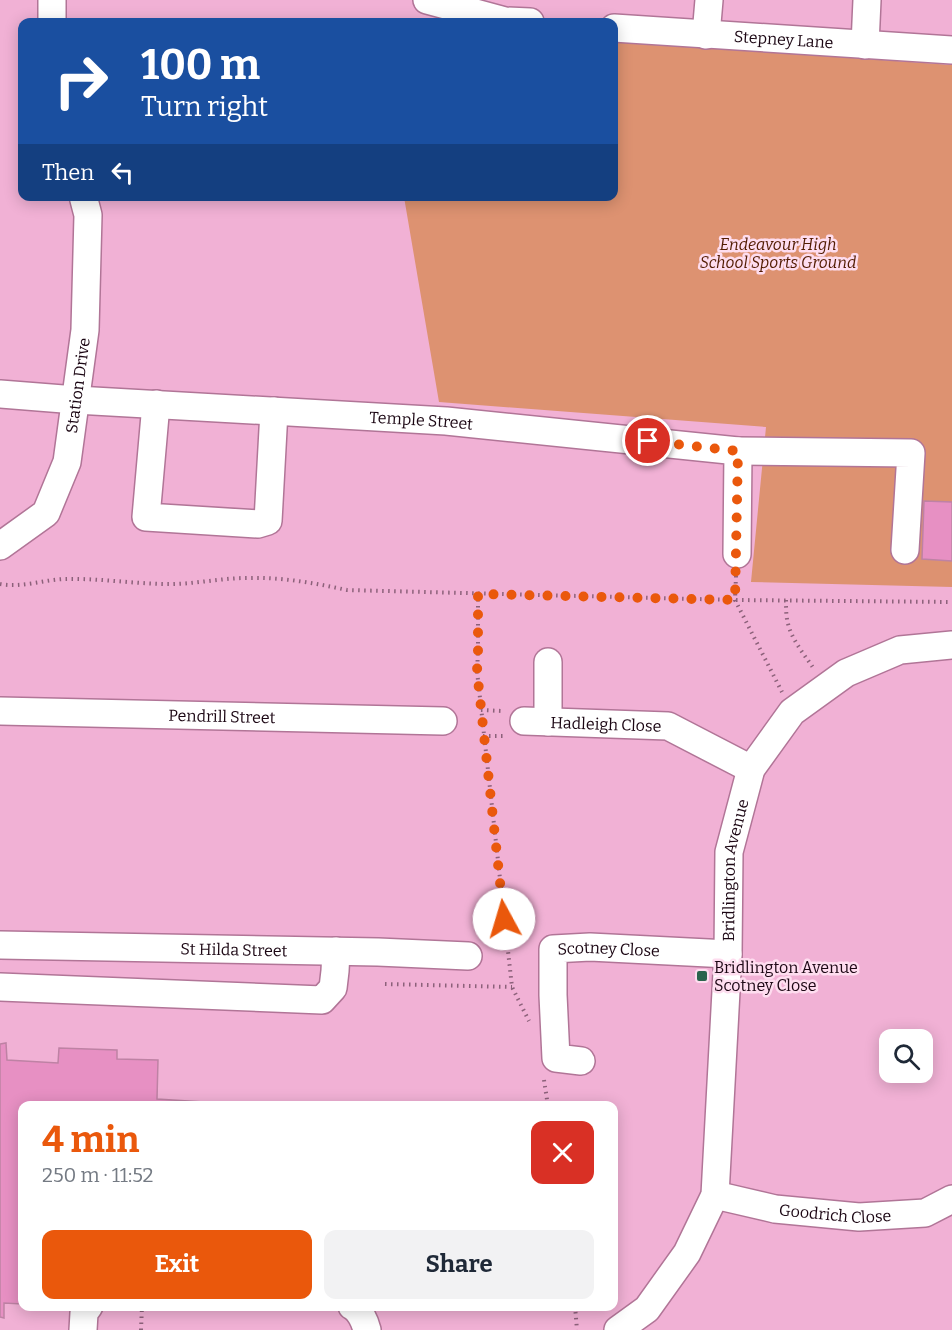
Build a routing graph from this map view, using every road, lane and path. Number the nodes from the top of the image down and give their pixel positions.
1 (52, 0) edge
2 (427, 0) edge
3 (708, 0) edge
4 (867, 0) edge
5 (514, 14) edge
6 (52, 18) edge
7 (618, 28) edge
8 (706, 35) junction
9 (865, 45) junction
10 (952, 50) edge
11 (84, 201) edge
12 (0, 394) edge
13 (76, 400) junction
14 (156, 404) junction
15 (274, 411) junction
16 (738, 451) junction
17 (0, 546) edge
18 (905, 550) dead end
19 (737, 554) joint
20 (0, 584) edge
21 (478, 594) junction
22 (735, 600) junction
23 (786, 600) junction
24 (952, 602) edge
25 (952, 645) edge
26 (548, 662) dead end
27 (826, 687) junction
28 (0, 711) edge
29 (792, 712) junction
30 (443, 721) dead end
31 (751, 769) junction
32 (0, 945) edge
33 (336, 951) junction
34 (728, 954) junction
35 (468, 956) dead end
36 (384, 984) dead end
37 (0, 987) edge
38 (512, 987) junction
39 (533, 1028) dead end
40 (581, 1061) dead end
41 (543, 1072) dead end
42 (547, 1101) edge
43 (715, 1195) junction
44 (952, 1200) edge
45 (85, 1311) edge
46 (142, 1311) edge
47 (358, 1311) edge
48 (575, 1311) edge
49 (82, 1330) edge
50 (141, 1330) edge
51 (366, 1330) edge
52 (577, 1330) edge
53 (618, 1330) edge

1 - 6 street
2 - 5 street
3 - 8 street
4 - 9 street
7 - 8 street, Stepney Lane
8 - 9 street, Stepney Lane
9 - 10 street, Stepney Lane
11 - 13 street, Station Drive
12 - 13 street, Temple Street
13 - 14 street, Temple Street
13 - 17 street, Station Drive
14 - 15 street, Temple Street
14 - 15 street
15 - 16 street, Temple Street
16 - 18 street, Temple Street
16 - 19 street
19 - 22 path
20 - 21 path
21 - 22 path
21 - 38 path
22 - 23 path
22 - 29 path
23 - 24 path
23 - 27 path
25 - 27 street, Bridlington Avenue
26 - 31 street, Hadleigh Close
27 - 29 street, Bridlington Avenue
28 - 30 street, Pendrill Street
29 - 31 street, Bridlington Avenue
31 - 34 street, Bridlington Avenue
32 - 33 street, St Hilda Street
33 - 35 street, St Hilda Street
33 - 37 street
34 - 40 street, Scotney Close
34 - 43 street, Bridlington Avenue
36 - 38 path
38 - 39 path
41 - 42 path
43 - 44 street, Goodrich Close
43 - 53 street, Bridlington Avenue
45 - 49 street
46 - 50 path
47 - 51 street
48 - 52 path

